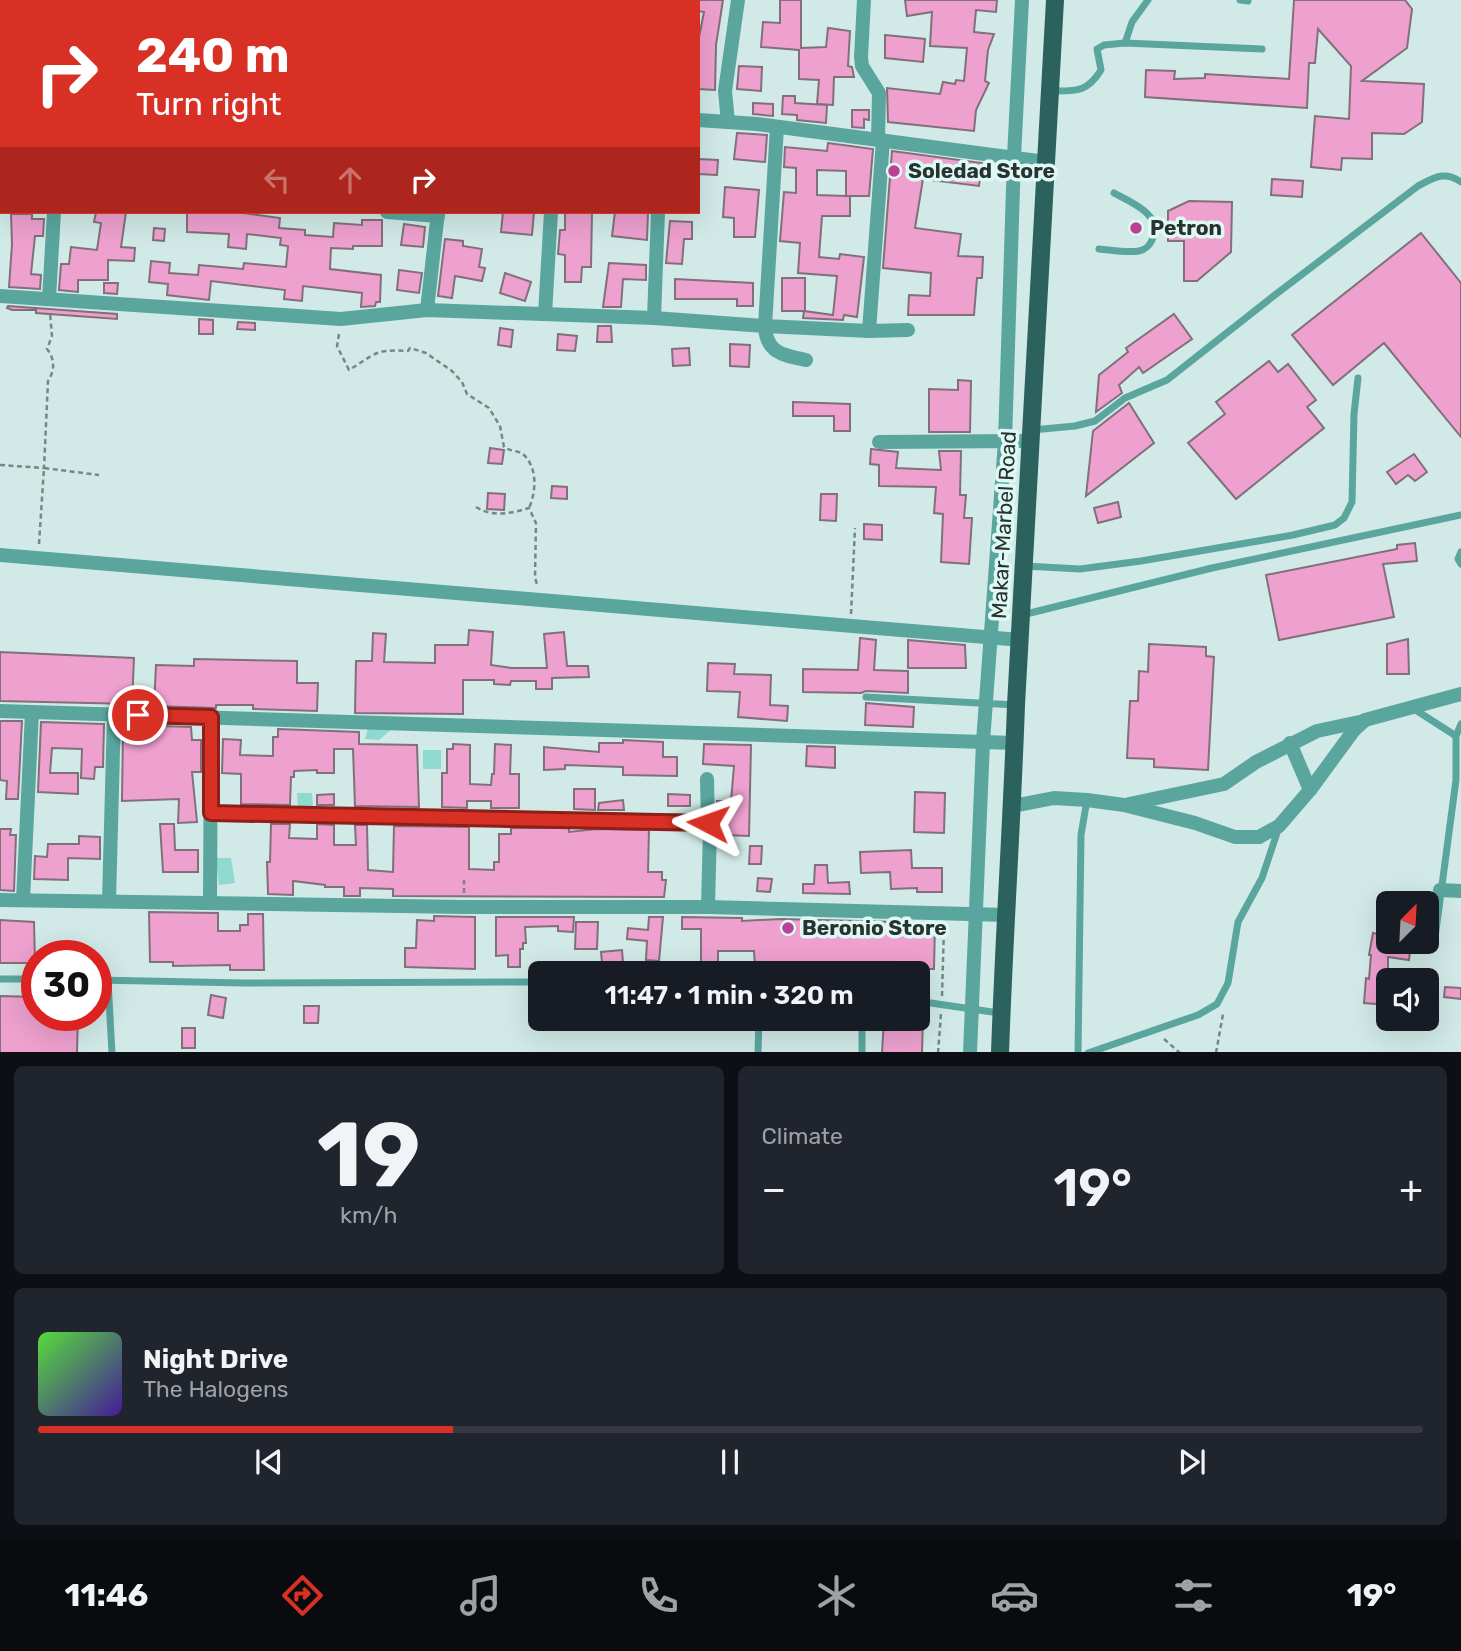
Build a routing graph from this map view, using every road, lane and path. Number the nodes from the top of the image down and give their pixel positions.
1 (737, 0) edge
2 (864, 0) edge
3 (1022, 0) edge
4 (1055, 0) edge
5 (1148, 0) edge
6 (1240, 0) edge
7 (1248, 1) edge
8 (1125, 43) junction
9 (1262, 49) dead end
10 (1050, 91) junction
11 (700, 120) edge
12 (728, 121) junction
13 (777, 127) junction
14 (881, 139) junction
15 (1014, 157) junction
16 (1046, 162) junction
17 (1461, 182) edge
18 (1114, 193) dead end
19 (54, 214) edge
20 (438, 214) edge
21 (551, 214) edge
22 (658, 214) edge
23 (1099, 249) dead end
24 (0, 296) edge
25 (49, 299) junction
26 (427, 310) junction
27 (545, 314) junction
28 (654, 318) junction
29 (765, 326) junction
30 (908, 330) dead end
31 (869, 331) junction
32 (337, 346) dead end
33 (806, 360) dead end
34 (1358, 378) dead end
35 (1032, 436) junction
36 (1004, 441) junction
37 (878, 442) dead end
38 (0, 465) edge
39 (44, 468) junction
40 (99, 475) dead end
41 (476, 508) dead end
42 (529, 508) junction
43 (1461, 515) edge
44 (855, 528) dead end
45 (1461, 552) edge
46 (0, 555) edge
47 (38, 558) junction
48 (1461, 564) edge
49 (1025, 566) junction
50 (546, 600) junction
51 (1022, 615) junction
52 (851, 624) junction
53 (991, 637) junction
54 (1020, 640) junction
55 (1461, 694) edge
56 (866, 697) dead end
57 (986, 703) junction
58 (1016, 705) junction
59 (1413, 709) junction
60 (0, 711) edge
61 (32, 712) junction
62 (114, 714) junction
63 (211, 717) junction
64 (1365, 720) junction
65 (1461, 724) edge
66 (1455, 736) junction
67 (983, 742) junction
68 (1015, 743) junction
69 (1290, 744) junction
70 (707, 779) dead end
71 (1310, 790) junction
72 (1087, 800) junction
73 (1124, 805) junction
74 (1013, 806) junction
75 (211, 813) junction
76 (708, 823) junction
77 (1279, 826) junction
78 (1440, 890) junction
79 (1461, 891) edge
80 (1439, 899) edge
81 (0, 900) edge
82 (23, 900) junction
83 (109, 901) junction
84 (210, 902) junction
85 (708, 907) junction
86 (944, 912) junction
87 (974, 914) junction
88 (1006, 915) junction
89 (0, 979) edge
90 (21, 979) edge
91 (112, 981) edge
92 (528, 982) edge
93 (1228, 983) junction
94 (930, 1003) edge
95 (941, 1005) junction
96 (973, 1009) junction
97 (1001, 1013) junction
98 (1154, 1030) junction
99 (111, 1031) edge
100 (759, 1031) edge
101 (862, 1031) edge
102 (112, 1052) edge
103 (758, 1052) edge
104 (862, 1052) edge
105 (938, 1052) edge
106 (970, 1052) edge
107 (1000, 1052) edge
108 (1077, 1052) edge
109 (1088, 1052) edge
110 (1180, 1052) edge
111 (1216, 1052) edge

1 - 12 street
2 - 14 street
3 - 15 street
4 - 10 main road, Makar-Marbel Road
5 - 8 lane
6 - 7 lane
8 - 9 lane
8 - 10 lane
10 - 16 main road, Makar-Marbel Road
11 - 12 street
12 - 13 street
13 - 14 street
13 - 29 street
14 - 15 street
14 - 31 street
15 - 16 street
15 - 36 street
16 - 35 main road, Makar-Marbel Road
17 - 35 lane
18 - 23 lane
19 - 25 street
20 - 26 street
21 - 27 street
22 - 28 street
24 - 25 street
25 - 26 street
25 - 39 path
26 - 27 street
27 - 28 street
28 - 29 street
29 - 31 street
29 - 33 street
30 - 31 street
32 - 42 path
34 - 49 lane
35 - 36 street
35 - 49 main road, Makar-Marbel Road
36 - 37 street
36 - 53 street
38 - 39 path
39 - 40 path
39 - 47 path
41 - 42 path
42 - 50 path
43 - 51 lane
44 - 52 path
45 - 48 lane
46 - 47 street
47 - 50 street
49 - 51 main road, Makar-Marbel Road
50 - 52 street
51 - 54 main road, Makar-Marbel Road
52 - 53 street
53 - 54 street
53 - 57 street
54 - 58 main road, Makar-Marbel Road
55 - 59 street
56 - 57 lane
57 - 58 lane
57 - 67 street
58 - 68 main road, Makar-Marbel Road
59 - 64 street
59 - 66 lane
60 - 61 street
61 - 62 street
61 - 82 street
62 - 63 street
62 - 83 street
63 - 67 street
63 - 75 street
64 - 69 street
64 - 71 street
65 - 66 lane
66 - 78 lane
67 - 68 street
67 - 87 street
68 - 74 main road, Makar-Marbel Road
69 - 71 street
69 - 73 street
70 - 76 street
71 - 77 street
72 - 73 street
72 - 74 street
72 - 108 lane
73 - 77 street
74 - 88 main road, Makar-Marbel Road
75 - 76 street
75 - 84 street
76 - 85 street
77 - 93 lane
78 - 79 street
78 - 80 lane
81 - 82 street
82 - 83 street
83 - 84 street
84 - 85 street
85 - 86 street
86 - 87 street
86 - 95 path
87 - 88 street
87 - 96 street
88 - 97 main road, Makar-Marbel Road
89 - 90 lane
91 - 92 lane
93 - 98 lane
93 - 111 path
94 - 95 lane
95 - 96 lane
95 - 105 path
96 - 97 lane
96 - 106 street
97 - 107 main road, Makar-Marbel Road
98 - 109 lane
98 - 110 path
99 - 102 lane
100 - 103 lane
101 - 104 lane

